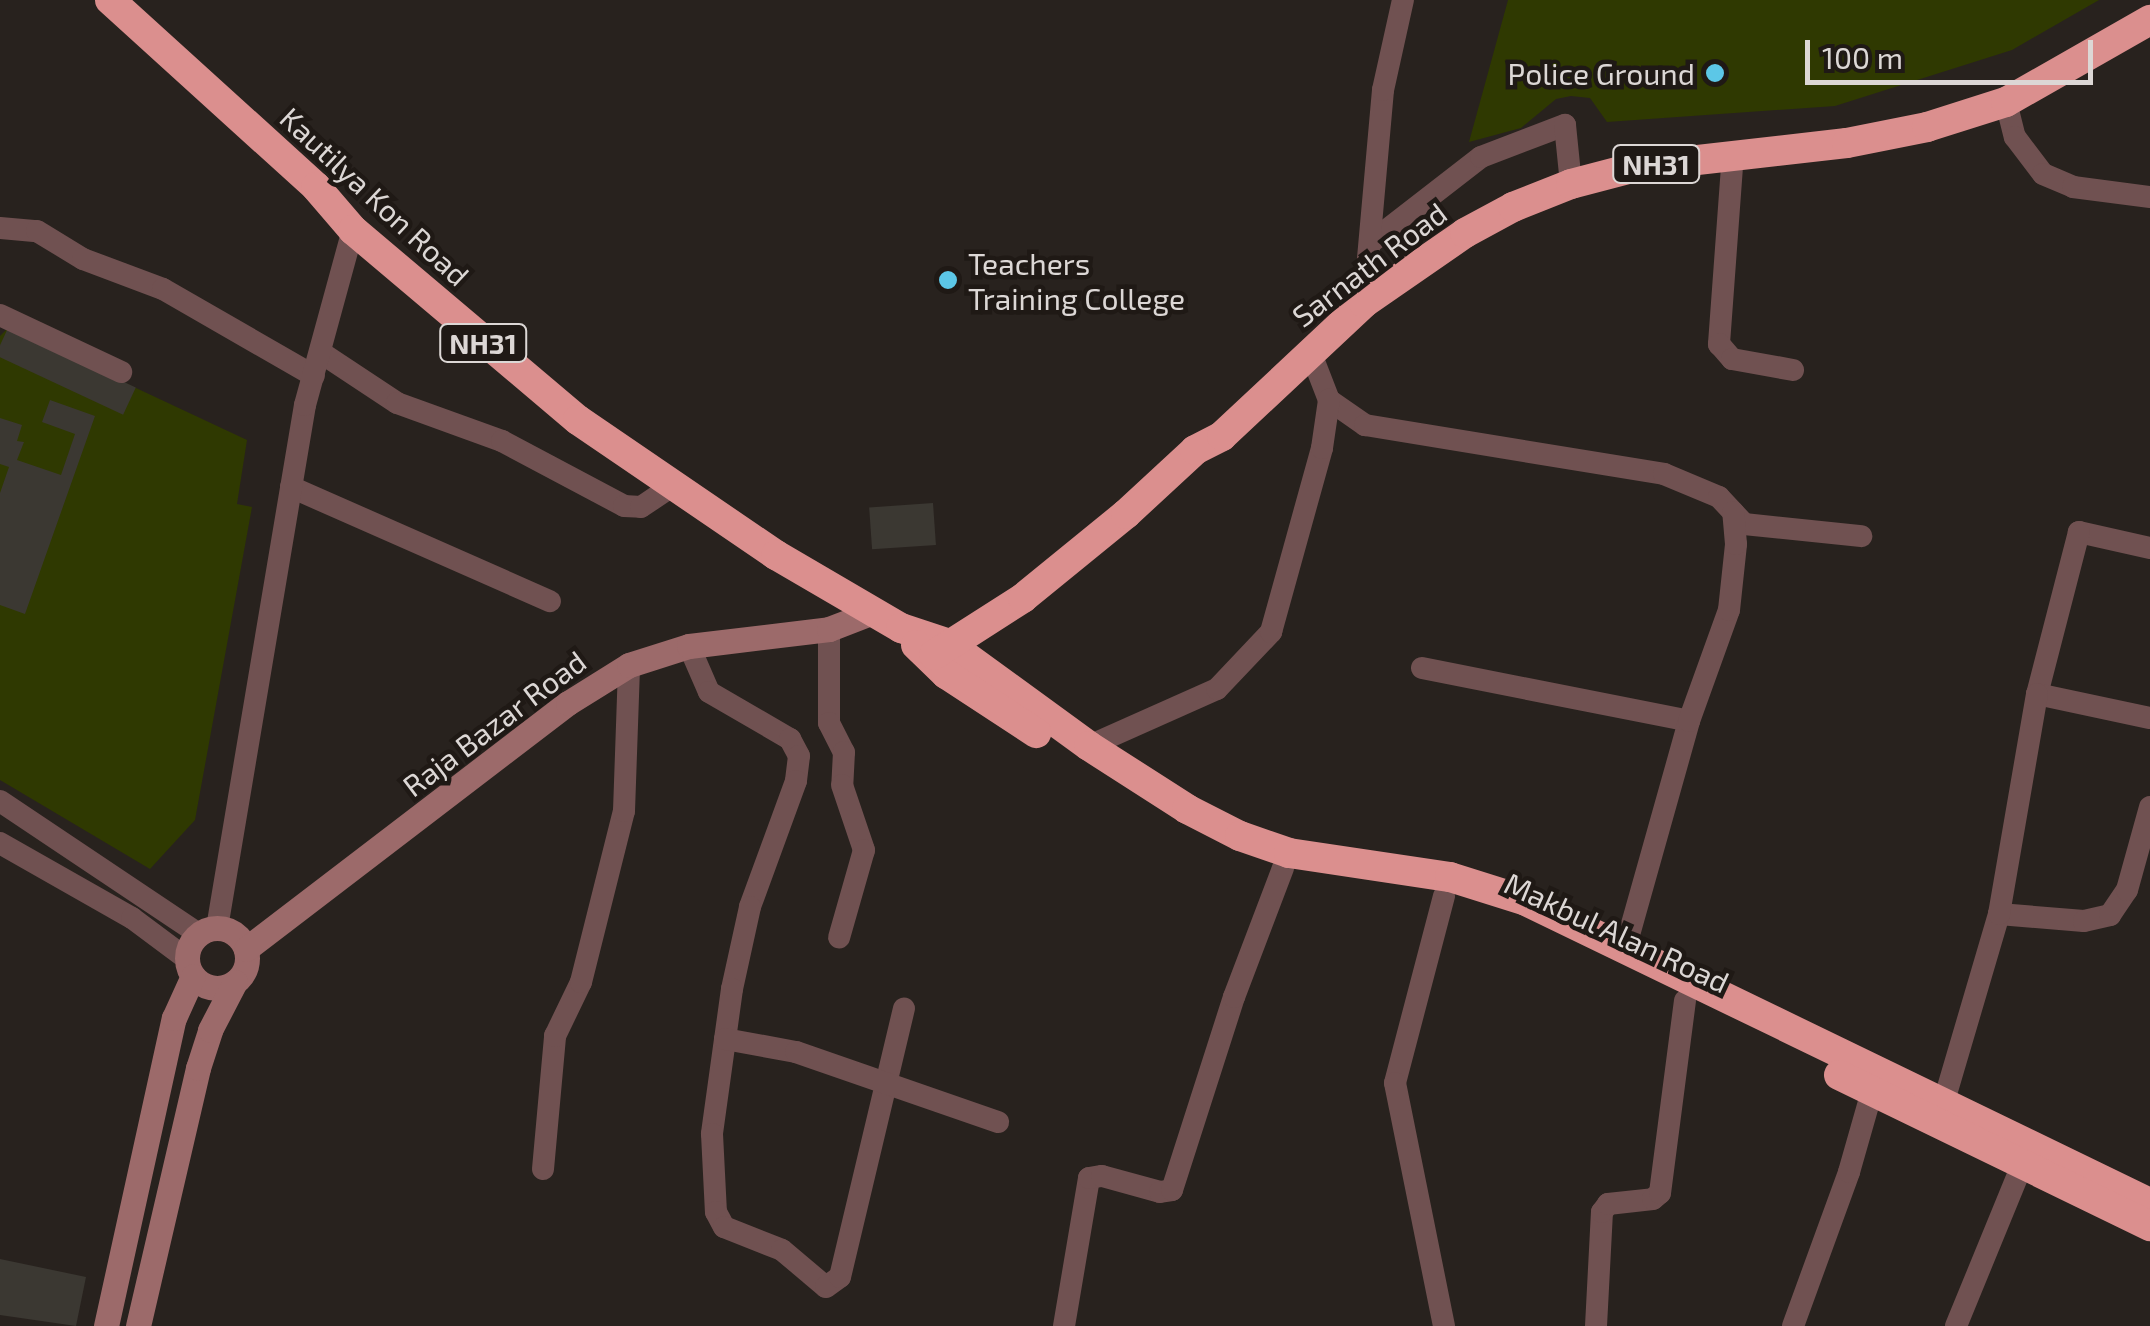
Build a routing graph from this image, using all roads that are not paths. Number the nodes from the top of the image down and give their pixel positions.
1 (110, 0) edge
2 (1402, 0) edge
3 (2150, 20) edge
4 (2006, 102) junction
5 (1733, 153) junction
6 (1571, 184) junction
7 (2150, 197) edge
8 (0, 228) edge
9 (353, 230) junction
10 (1370, 243) junction
11 (1364, 303) junction
12 (0, 315) edge
13 (1310, 351) junction
14 (320, 352) junction
15 (1792, 370) dead end
16 (122, 372) dead end
17 (314, 376) junction
18 (1329, 400) junction
19 (291, 487) junction
20 (671, 487) junction
21 (1733, 512) junction
22 (1861, 536) dead end
23 (2150, 548) edge
24 (550, 600) dead end
25 (873, 612) junction
26 (830, 629) junction
27 (688, 646) junction
28 (948, 659) junction
29 (628, 666) junction
30 (1422, 668) dead end
31 (2037, 694) junction
32 (2150, 718) edge
33 (1688, 721) junction
34 (1090, 746) junction
35 (0, 801) edge
36 (2150, 807) edge
37 (0, 844) edge
38 (1284, 868) junction
39 (1444, 896) junction
40 (1999, 914) junction
41 (208, 931) junction
42 (839, 938) dead end
43 (246, 949) junction
44 (1625, 949) junction
45 (190, 968) junction
46 (235, 982) junction
47 (1686, 1001) junction
48 (904, 1009) dead end
49 (726, 1039) junction
50 (886, 1081) junction
51 (1872, 1091) junction
52 (1944, 1101) junction
53 (998, 1122) dead end
54 (2022, 1165) junction
55 (543, 1169) dead end
56 (2150, 1202) edge
57 (2150, 1226) edge
58 (106, 1326) edge
59 (138, 1326) edge
60 (1064, 1326) edge
61 (1444, 1326) edge
62 (1596, 1326) edge
63 (1792, 1326) edge
64 (1956, 1326) edge

1 - 9 highway, Kautilya Kon Road / NH31
2 - 10 street
3 - 4 highway, Sarnath Road / NH31
4 - 5 highway, Sarnath Road / NH31
4 - 7 street
5 - 6 highway, Sarnath Road / NH31
5 - 15 street
6 - 10 street
6 - 11 highway, Sarnath Road / NH31
8 - 17 street
9 - 14 street
9 - 20 highway, Kautilya Kon Road / NH31
10 - 11 street
11 - 13 highway, Sarnath Road / NH31
12 - 16 street
13 - 18 street
13 - 28 highway, Sarnath Road / NH31
14 - 17 street
14 - 20 street
17 - 19 street
18 - 21 street
18 - 34 street
19 - 24 street
19 - 41 street
20 - 25 highway, Kautilya Kon Road / NH31
21 - 22 street
21 - 33 street
23 - 31 street
25 - 26 street, Raja Bazar Road
25 - 28 highway, Kautilya Kon Road / NH31
26 - 27 street, Raja Bazar Road
26 - 42 street
27 - 29 street, Raja Bazar Road
27 - 49 street
28 - 34 highway, Makbul Alan Road
28 - 38 highway, Makbul Alan Road
29 - 43 street, Raja Bazar Road
29 - 55 street
30 - 33 street
31 - 32 street
31 - 40 street
33 - 44 street
34 - 44 highway, Makbul Alan Road
35 - 41 street
36 - 40 street
37 - 45 street
38 - 39 highway, Makbul Alan Road
38 - 60 street
39 - 47 highway, Makbul Alan Road
39 - 61 street
40 - 52 street
41 - 43 street
41 - 45 street
43 - 46 street
44 - 52 highway, Makbul Alan Road
45 - 46 street
45 - 58 street
46 - 59 street
47 - 51 highway, Makbul Alan Road
47 - 62 street
48 - 50 street
49 - 50 street
49 - 50 street
50 - 53 street
51 - 54 highway, Makbul Alan Road
51 - 63 street
52 - 56 highway, Makbul Alan Road
54 - 57 highway, Makbul Alan Road
54 - 64 street

